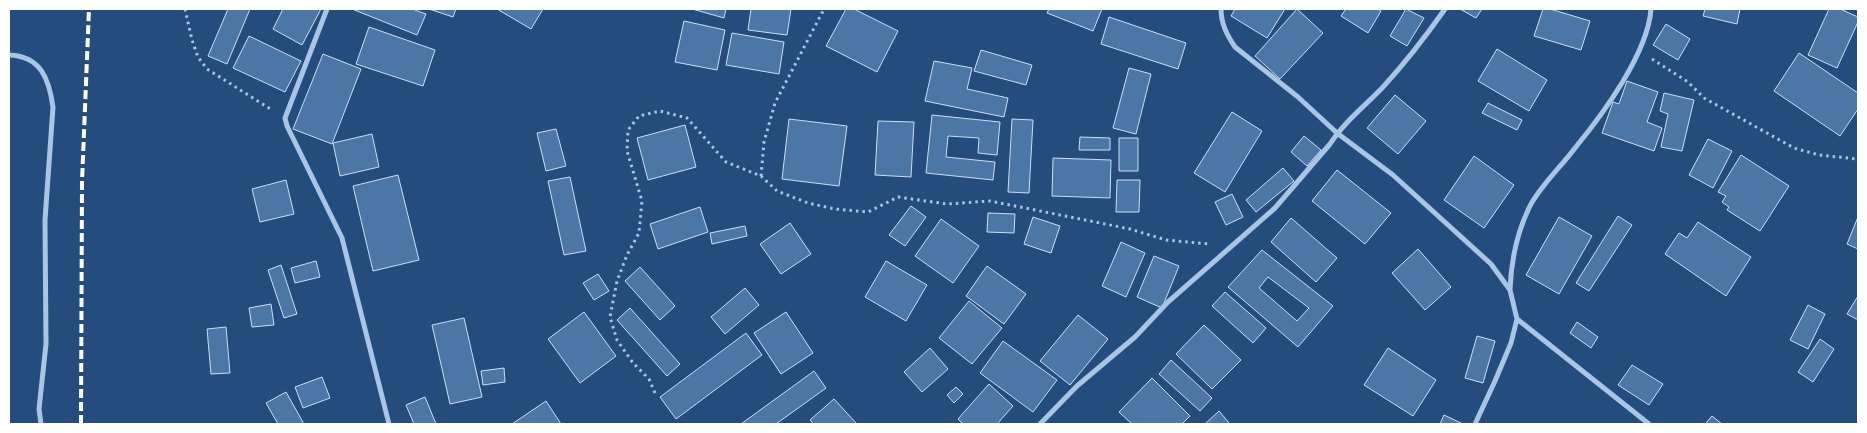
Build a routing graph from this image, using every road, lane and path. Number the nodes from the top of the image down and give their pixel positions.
1 (185, 9) edge
2 (326, 9) edge
3 (824, 9) edge
4 (1221, 9) edge
5 (1445, 9) edge
6 (1651, 9) edge
7 (1638, 51) junction
8 (9, 55) edge
9 (285, 118) junction
10 (1337, 133) junction
11 (1858, 159) edge
12 (761, 176) junction
13 (1214, 244) dead end
14 (1510, 290) junction
15 (1517, 319) junction
16 (656, 392) dead end
17 (41, 424) edge
18 (389, 424) edge
19 (1040, 424) edge
20 (1474, 424) edge
21 (1649, 424) edge

1 - 9 path
2 - 9 street
3 - 12 path
4 - 10 street
5 - 10 street
6 - 7 street
7 - 11 path
7 - 14 street
8 - 17 street
9 - 18 street
10 - 14 street
10 - 19 street
12 - 13 path
12 - 16 path
14 - 15 street
15 - 20 street
15 - 21 street

